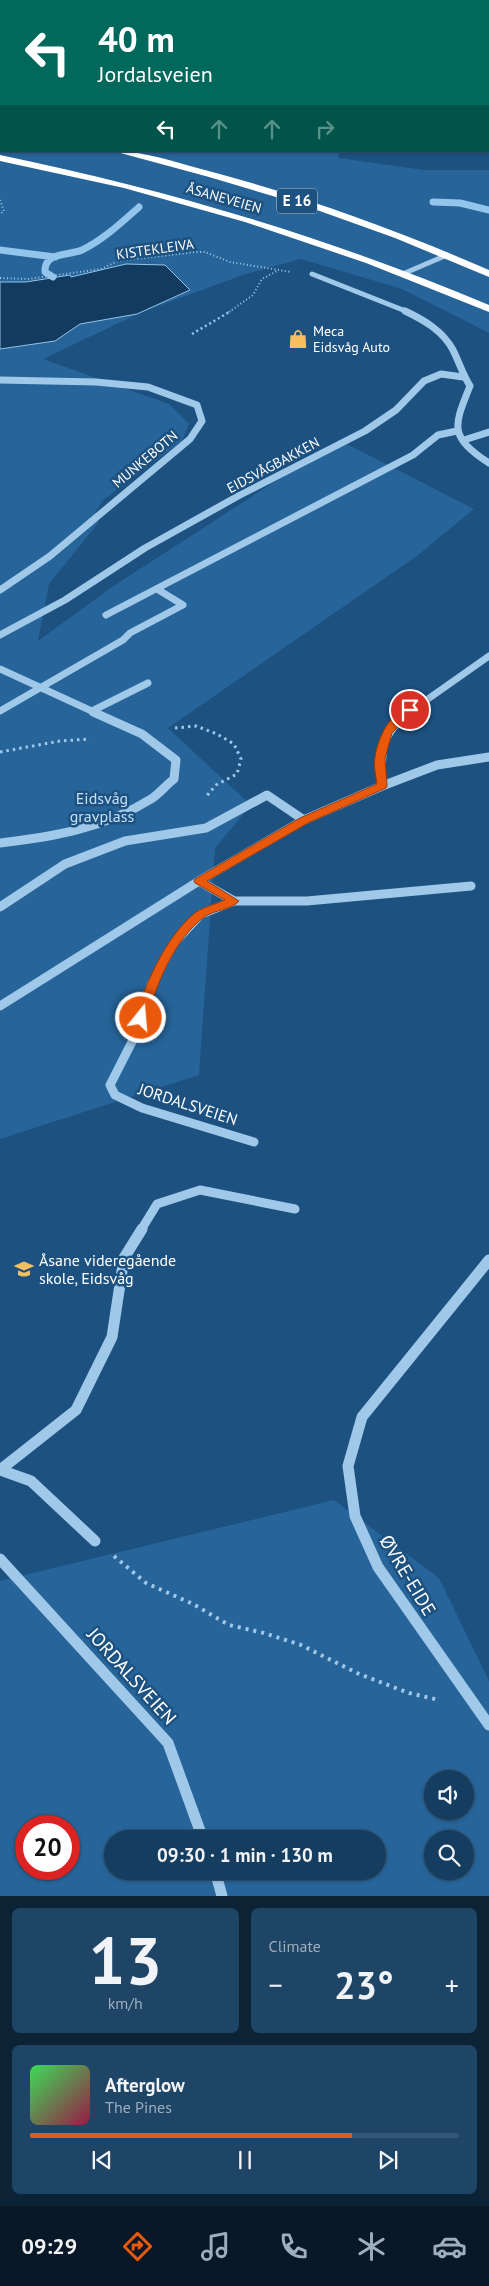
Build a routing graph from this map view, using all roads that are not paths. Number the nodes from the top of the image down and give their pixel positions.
1 (121, 152) edge
2 (0, 158) edge
3 (447, 255) junction
4 (405, 273) junction
5 (312, 274) road end
6 (489, 274) edge
7 (489, 309) edge
8 (463, 377) junction
9 (0, 380) edge
10 (457, 431) junction
11 (489, 432) edge
12 (464, 440) junction
13 (489, 463) edge
14 (157, 589) junction
15 (0, 590) edge
16 (106, 615) dead end
17 (0, 636) edge
18 (489, 656) edge
19 (0, 669) edge
20 (148, 683) dead end
21 (40, 686) junction
22 (94, 710) junction
23 (0, 711) edge
24 (489, 757) edge
25 (382, 786) junction
26 (304, 820) junction
27 (0, 844) edge
28 (199, 881) junction
29 (472, 886) dead end
30 (234, 901) junction
31 (0, 907) edge
32 (0, 1006) edge
33 (254, 1142) dead end
34 (295, 1209) dead end
35 (489, 1260) edge
36 (0, 1470) edge
37 (95, 1541) road end
38 (0, 1559) edge
39 (489, 1725) edge
40 (200, 1830) edge
41 (218, 1880) edge
42 (222, 1896) edge

1 - 3 highway, ÅSANEVEIEN / E 16
2 - 4 highway, ÅSANEVEIEN / E 16
3 - 4 street
3 - 6 highway, ÅSANEVEIEN / E 16
4 - 7 highway, ÅSANEVEIEN / E 16
5 - 8 street
8 - 10 street
8 - 17 street, EIDSVÅGBAKKEN
9 - 15 street, MUNKEBOTN
10 - 12 street
10 - 14 street
11 - 12 street
12 - 13 street
14 - 16 street
14 - 21 street
18 - 25 street
19 - 21 street
20 - 22 street
21 - 22 street
21 - 23 street
22 - 27 street
24 - 25 street
25 - 26 street
26 - 28 street
26 - 31 street
28 - 30 street, JORDALSVEIEN
28 - 32 street
29 - 30 street, JORDALSVEIEN
30 - 33 street, JORDALSVEIEN
34 - 36 street
35 - 39 street, ØVRE-EIDE
36 - 37 street
38 - 40 street, JORDALSVEIEN
41 - 42 street

